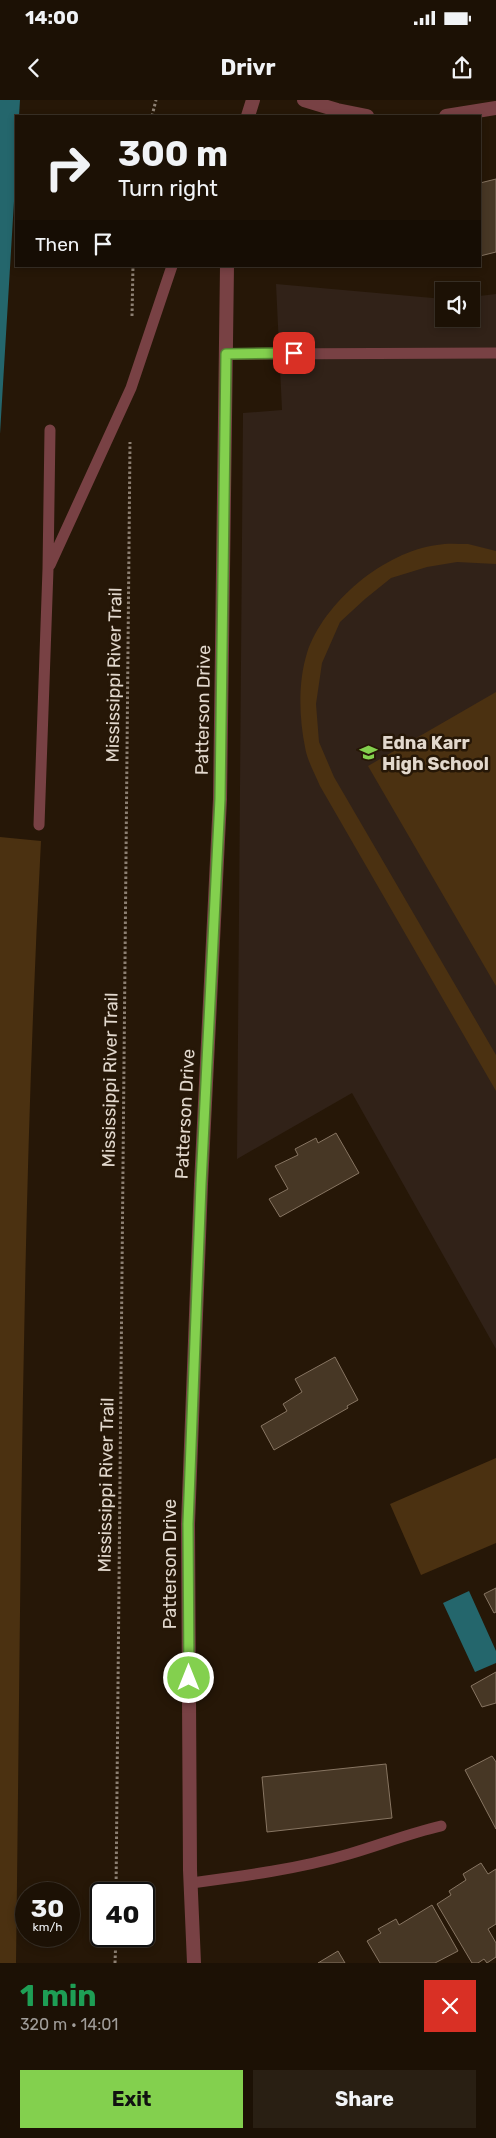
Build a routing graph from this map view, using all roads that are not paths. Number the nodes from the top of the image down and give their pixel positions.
1 (252, 100) edge
2 (304, 100) edge
3 (496, 108) edge
4 (242, 115) edge
5 (248, 115) edge
6 (362, 115) edge
7 (452, 115) edge
8 (172, 267) edge
9 (227, 267) edge
10 (496, 353) edge
11 (226, 354) junction
12 (50, 430) dead end
13 (48, 569) junction
14 (39, 825) dead end
15 (441, 1826) dead end
16 (191, 1882) junction
17 (194, 1963) edge

1 - 4 lane
1 - 5 street
2 - 6 street
3 - 7 street
8 - 13 lane
9 - 11 street, Patterson Drive
10 - 11 lane
11 - 16 street, Patterson Drive
12 - 13 lane
13 - 14 lane
15 - 16 lane
16 - 17 street, Patterson Drive

